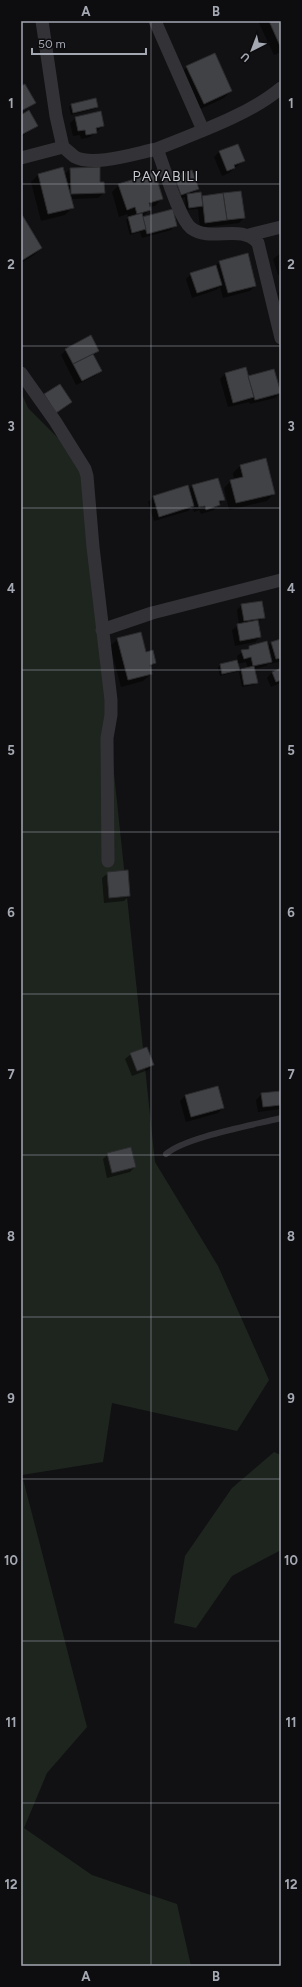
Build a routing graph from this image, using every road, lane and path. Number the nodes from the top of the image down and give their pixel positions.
1 (42, 21) edge
2 (154, 21) edge
3 (281, 88) edge
4 (203, 130) junction
5 (63, 147) junction
6 (157, 149) junction
7 (21, 158) edge
8 (281, 227) edge
9 (249, 235) junction
10 (281, 338) edge
11 (21, 373) edge
12 (281, 580) edge
13 (102, 630) junction
14 (108, 861) dead end
15 (281, 1118) edge
16 (166, 1154) dead end

1 - 5 street
2 - 4 street
3 - 4 street
4 - 6 street
5 - 6 street
5 - 7 street
6 - 9 street
8 - 9 street
9 - 10 street
11 - 13 street
12 - 13 street
13 - 14 street
15 - 16 lane

